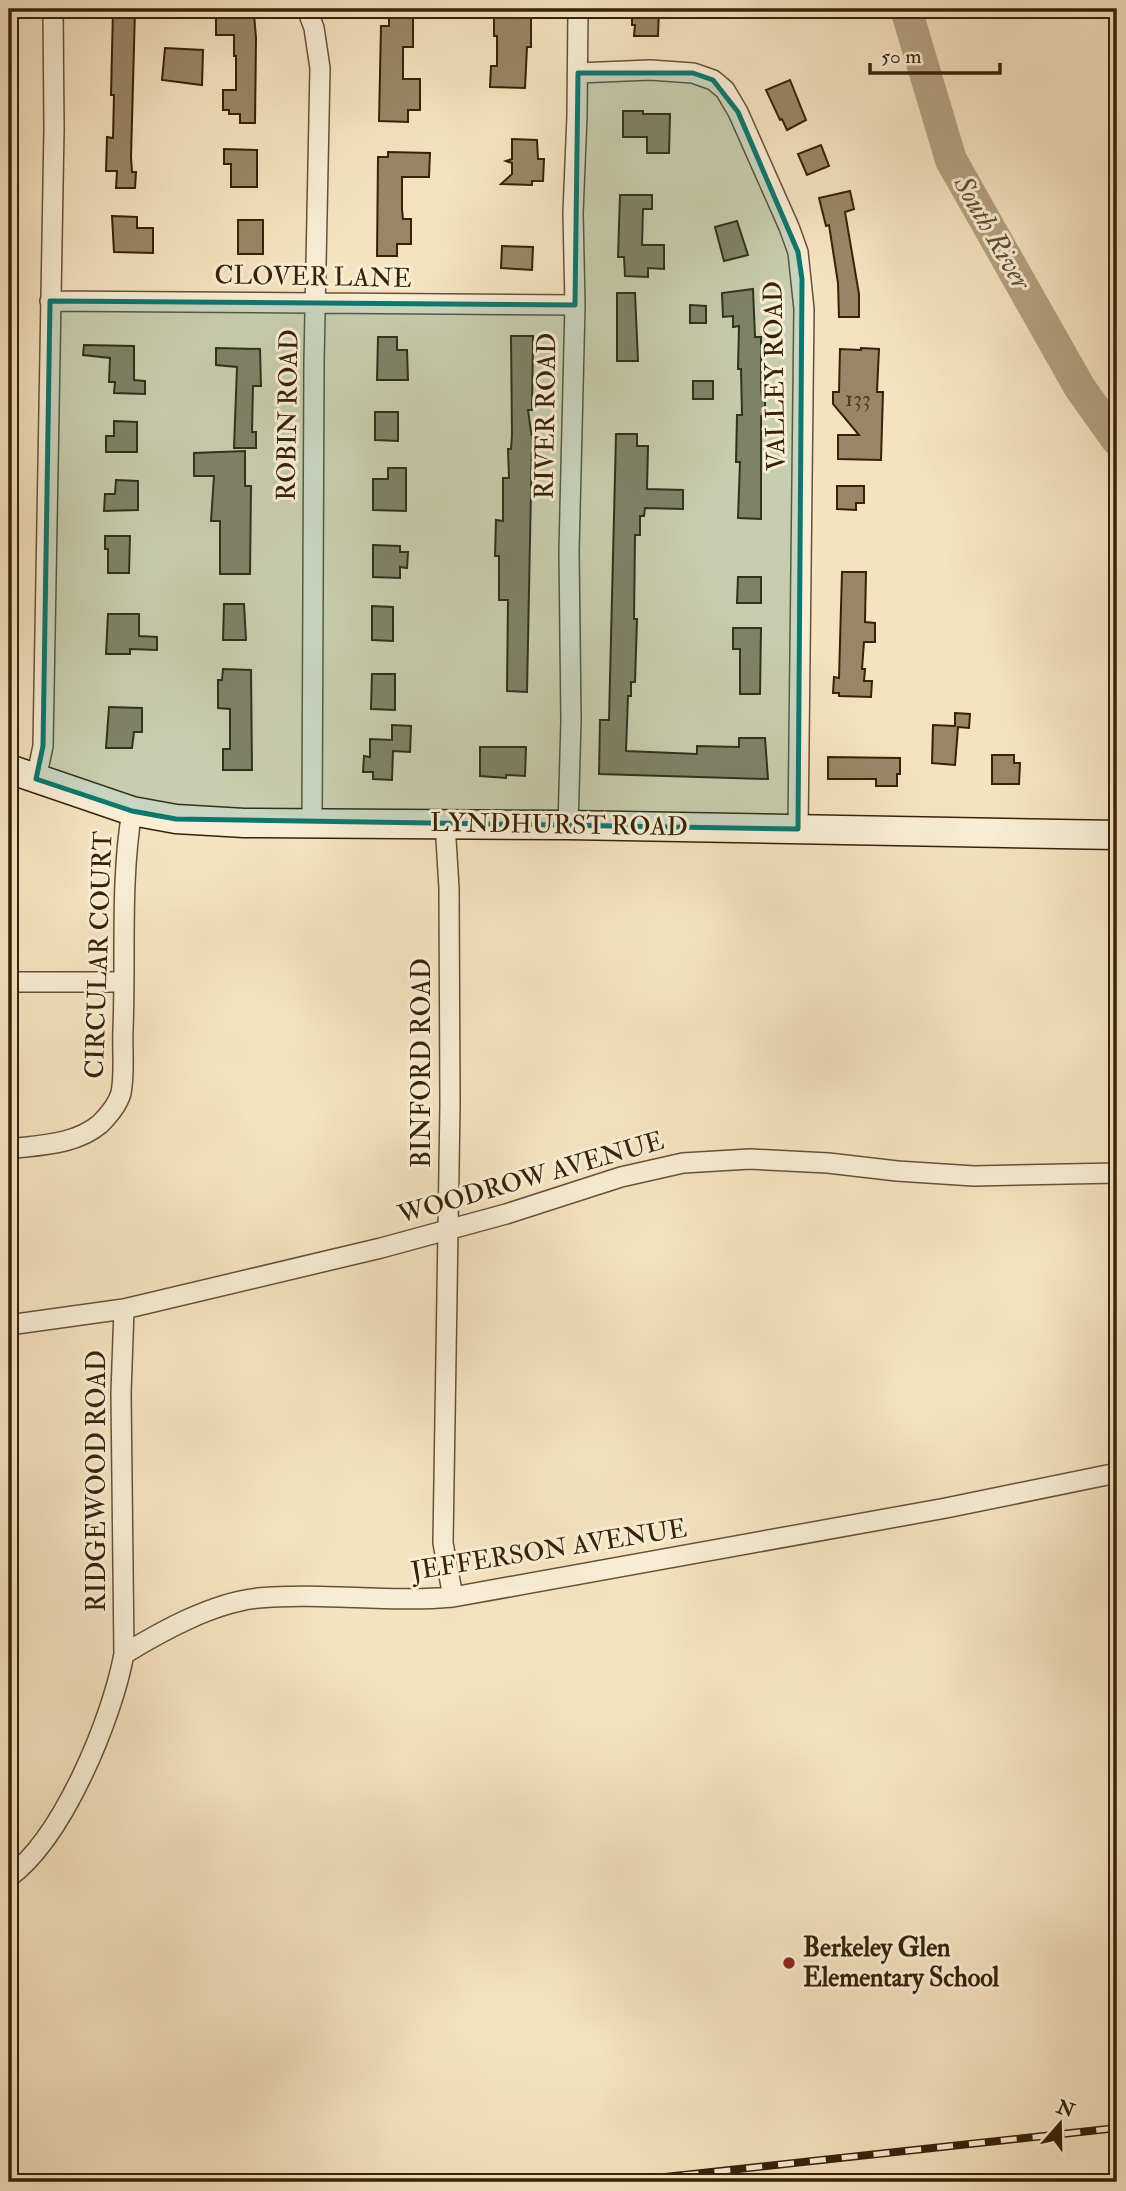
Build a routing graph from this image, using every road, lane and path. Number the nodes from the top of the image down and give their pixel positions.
1 (54, 9) edge
2 (307, 9) edge
3 (578, 9) edge
4 (578, 73) junction
5 (50, 301) junction
6 (316, 303) junction
7 (575, 305) junction
8 (9, 769) edge
9 (36, 779) junction
10 (132, 811) junction
11 (312, 823) junction
12 (445, 823) junction
13 (568, 825) junction
14 (798, 829) junction
15 (1117, 835) edge
16 (9, 982) edge
17 (124, 982) junction
18 (9, 1149) edge
19 (1117, 1174) edge
20 (446, 1231) junction
21 (124, 1309) junction
22 (9, 1325) edge
23 (1117, 1473) edge
24 (453, 1597) junction
25 (124, 1654) junction
26 (9, 1877) edge

1 - 5 street
2 - 6 street, ROBIN ROAD
3 - 4 street, RIVER ROAD
4 - 7 street, RIVER ROAD
4 - 14 street, VALLEY ROAD
5 - 6 street, CLOVER LANE
5 - 9 street
6 - 7 street, CLOVER LANE
6 - 11 street, ROBIN ROAD
7 - 13 street, RIVER ROAD
8 - 9 main road, LYNDHURST ROAD
9 - 10 main road, LYNDHURST ROAD
10 - 11 main road, LYNDHURST ROAD
10 - 17 street, CIRCULAR COURT
11 - 12 main road, LYNDHURST ROAD
12 - 13 main road, LYNDHURST ROAD
12 - 20 street, BINFORD ROAD
13 - 14 main road, LYNDHURST ROAD
14 - 15 main road, LYNDHURST ROAD
16 - 17 street
17 - 18 street, CIRCULAR COURT
19 - 20 street, WOODROW AVENUE
20 - 21 street, WOODROW AVENUE
20 - 24 street, BINFORD ROAD
21 - 22 street, WOODROW AVENUE
21 - 25 street, RIDGEWOOD ROAD
23 - 24 street, JEFFERSON AVENUE
24 - 25 street, JEFFERSON AVENUE
25 - 26 street

